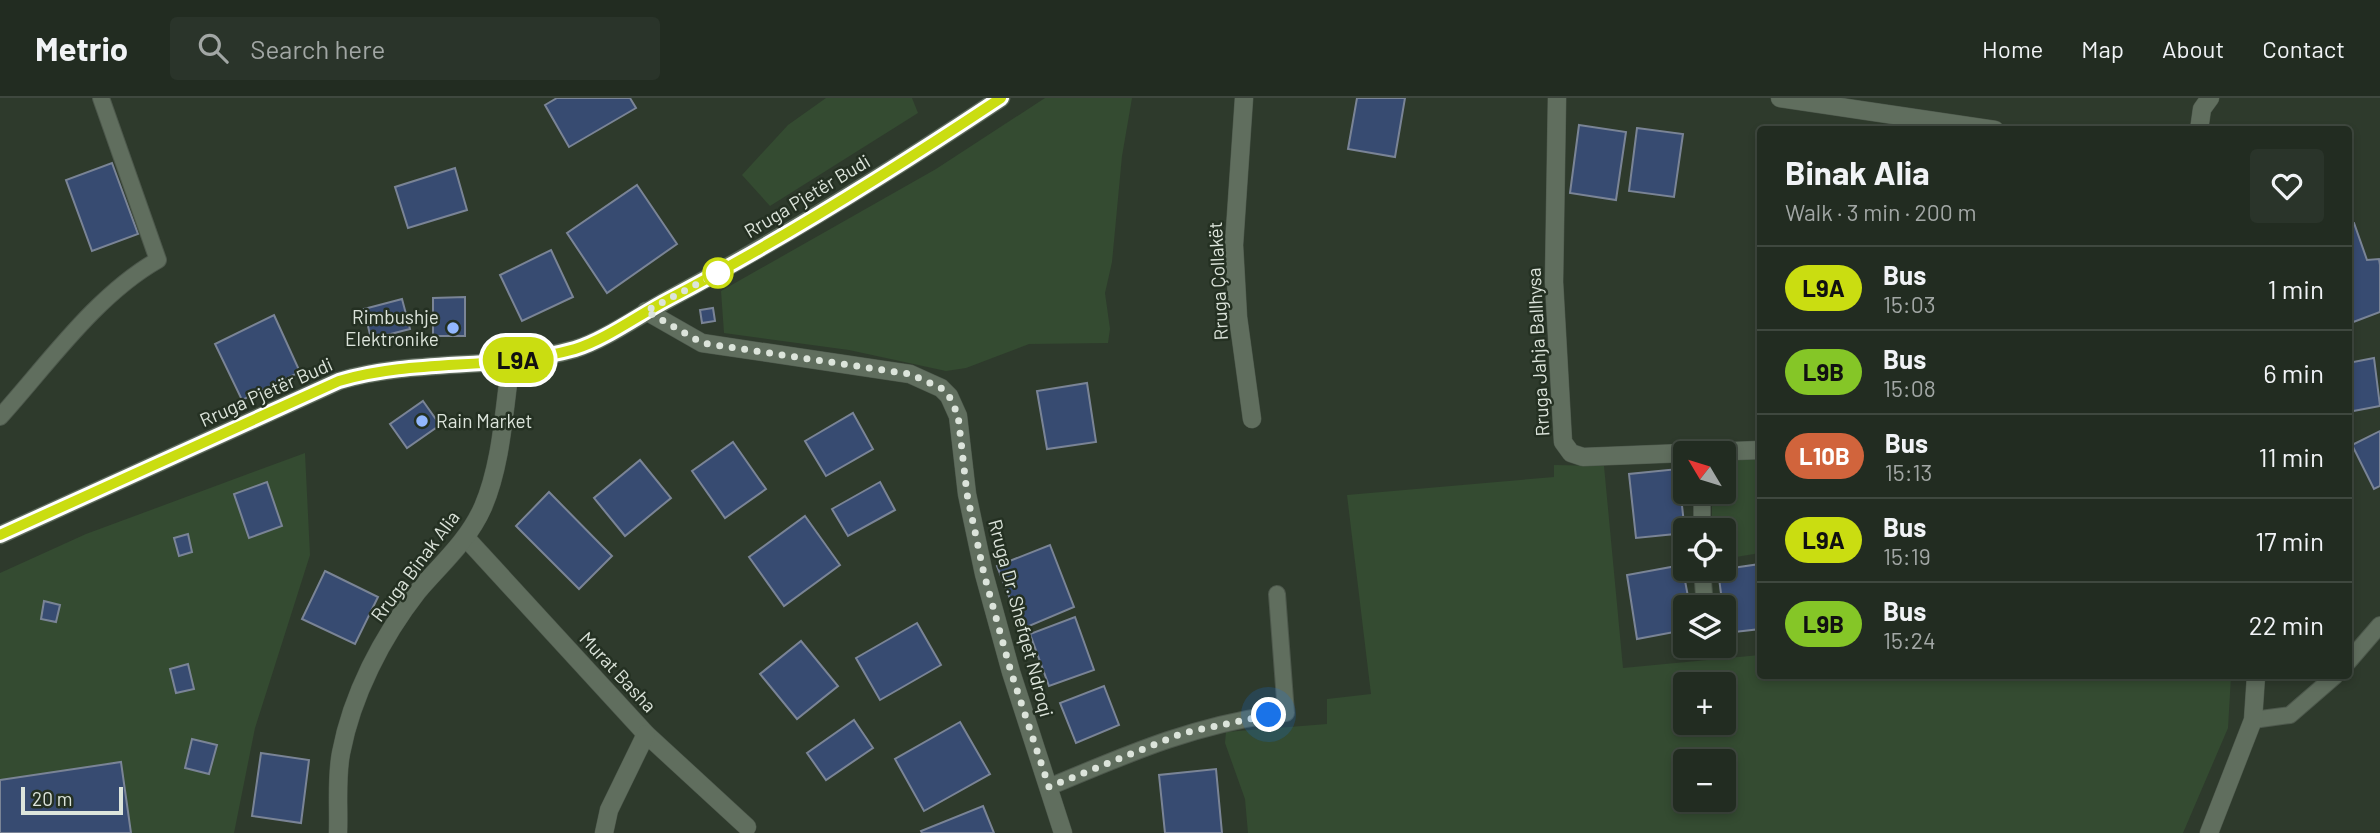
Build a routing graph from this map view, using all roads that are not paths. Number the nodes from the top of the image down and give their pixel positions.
1 (101, 98) edge
2 (1001, 98) edge
3 (1244, 98) edge
4 (1557, 98) edge
5 (1780, 98) edge
6 (2210, 98) edge
7 (1968, 126) edge
8 (2200, 126) edge
9 (646, 311) junction
10 (512, 361) junction
11 (0, 417) edge
12 (1252, 419) dead end
13 (1757, 450) edge
14 (1736, 451) edge
15 (1673, 454) edge
16 (0, 535) edge
17 (466, 538) junction
18 (1278, 594) dead end
19 (2380, 625) edge
20 (2352, 657) edge
21 (2256, 679) edge
22 (2332, 679) edge
23 (2253, 720) junction
24 (646, 734) junction
25 (1049, 787) junction
26 (747, 827) dead end
27 (338, 833) edge
28 (604, 833) edge
29 (1063, 833) edge
30 (2209, 833) edge

1 - 11 lane
2 - 9 street, Rruga Pjetër Budi
3 - 12 street, Rruga Çollakët
4 - 15 street, Rruga Jahja Ballhysa
5 - 7 street
6 - 8 street
9 - 10 street, Rruga Pjetër Budi
9 - 25 street, Rruga Dr. Shefqet Ndroqi
10 - 16 street, Rruga Pjetër Budi
10 - 17 street, Rruga Binak Alia
13 - 14 street, Rruga Jahja Ballhysa
17 - 24 street, Murat Basha
17 - 27 street, Rruga Binak Alia
18 - 25 lane
19 - 20 lane
21 - 23 street
22 - 23 lane
23 - 30 street
24 - 26 street, Murat Basha
24 - 28 street
25 - 29 street, Rruga Dr. Shefqet Ndroqi

